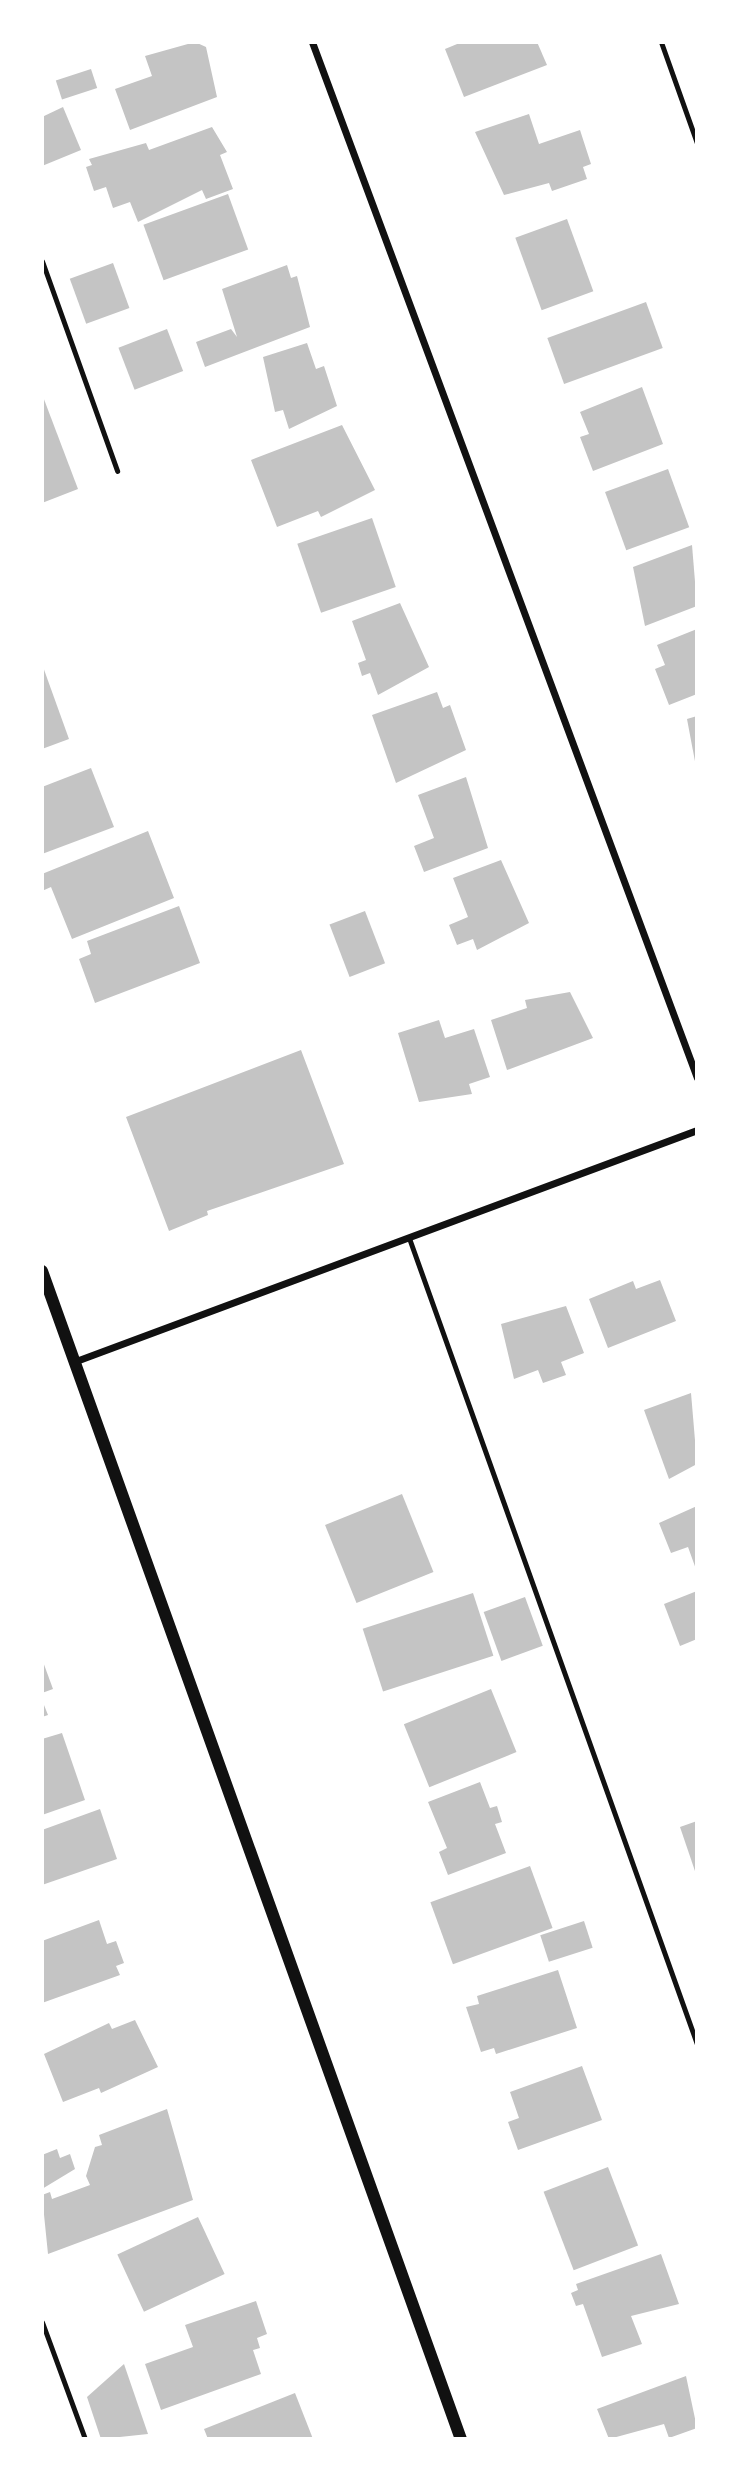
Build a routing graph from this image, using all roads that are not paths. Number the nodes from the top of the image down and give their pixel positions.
1 (312, 42) edge
2 (661, 42) edge
3 (697, 143) edge
4 (42, 261) edge
5 (117, 471) dead end
6 (697, 1078) edge
7 (697, 1130) edge
8 (409, 1238) junction
9 (42, 1271) edge
10 (76, 1361) junction
11 (697, 2044) edge
12 (42, 2322) edge
13 (85, 2439) edge
14 (461, 2439) edge

1 - 6 street
2 - 3 lane
4 - 5 lane
7 - 8 street
8 - 10 street
8 - 11 lane
9 - 10 street
10 - 14 street
12 - 13 lane

